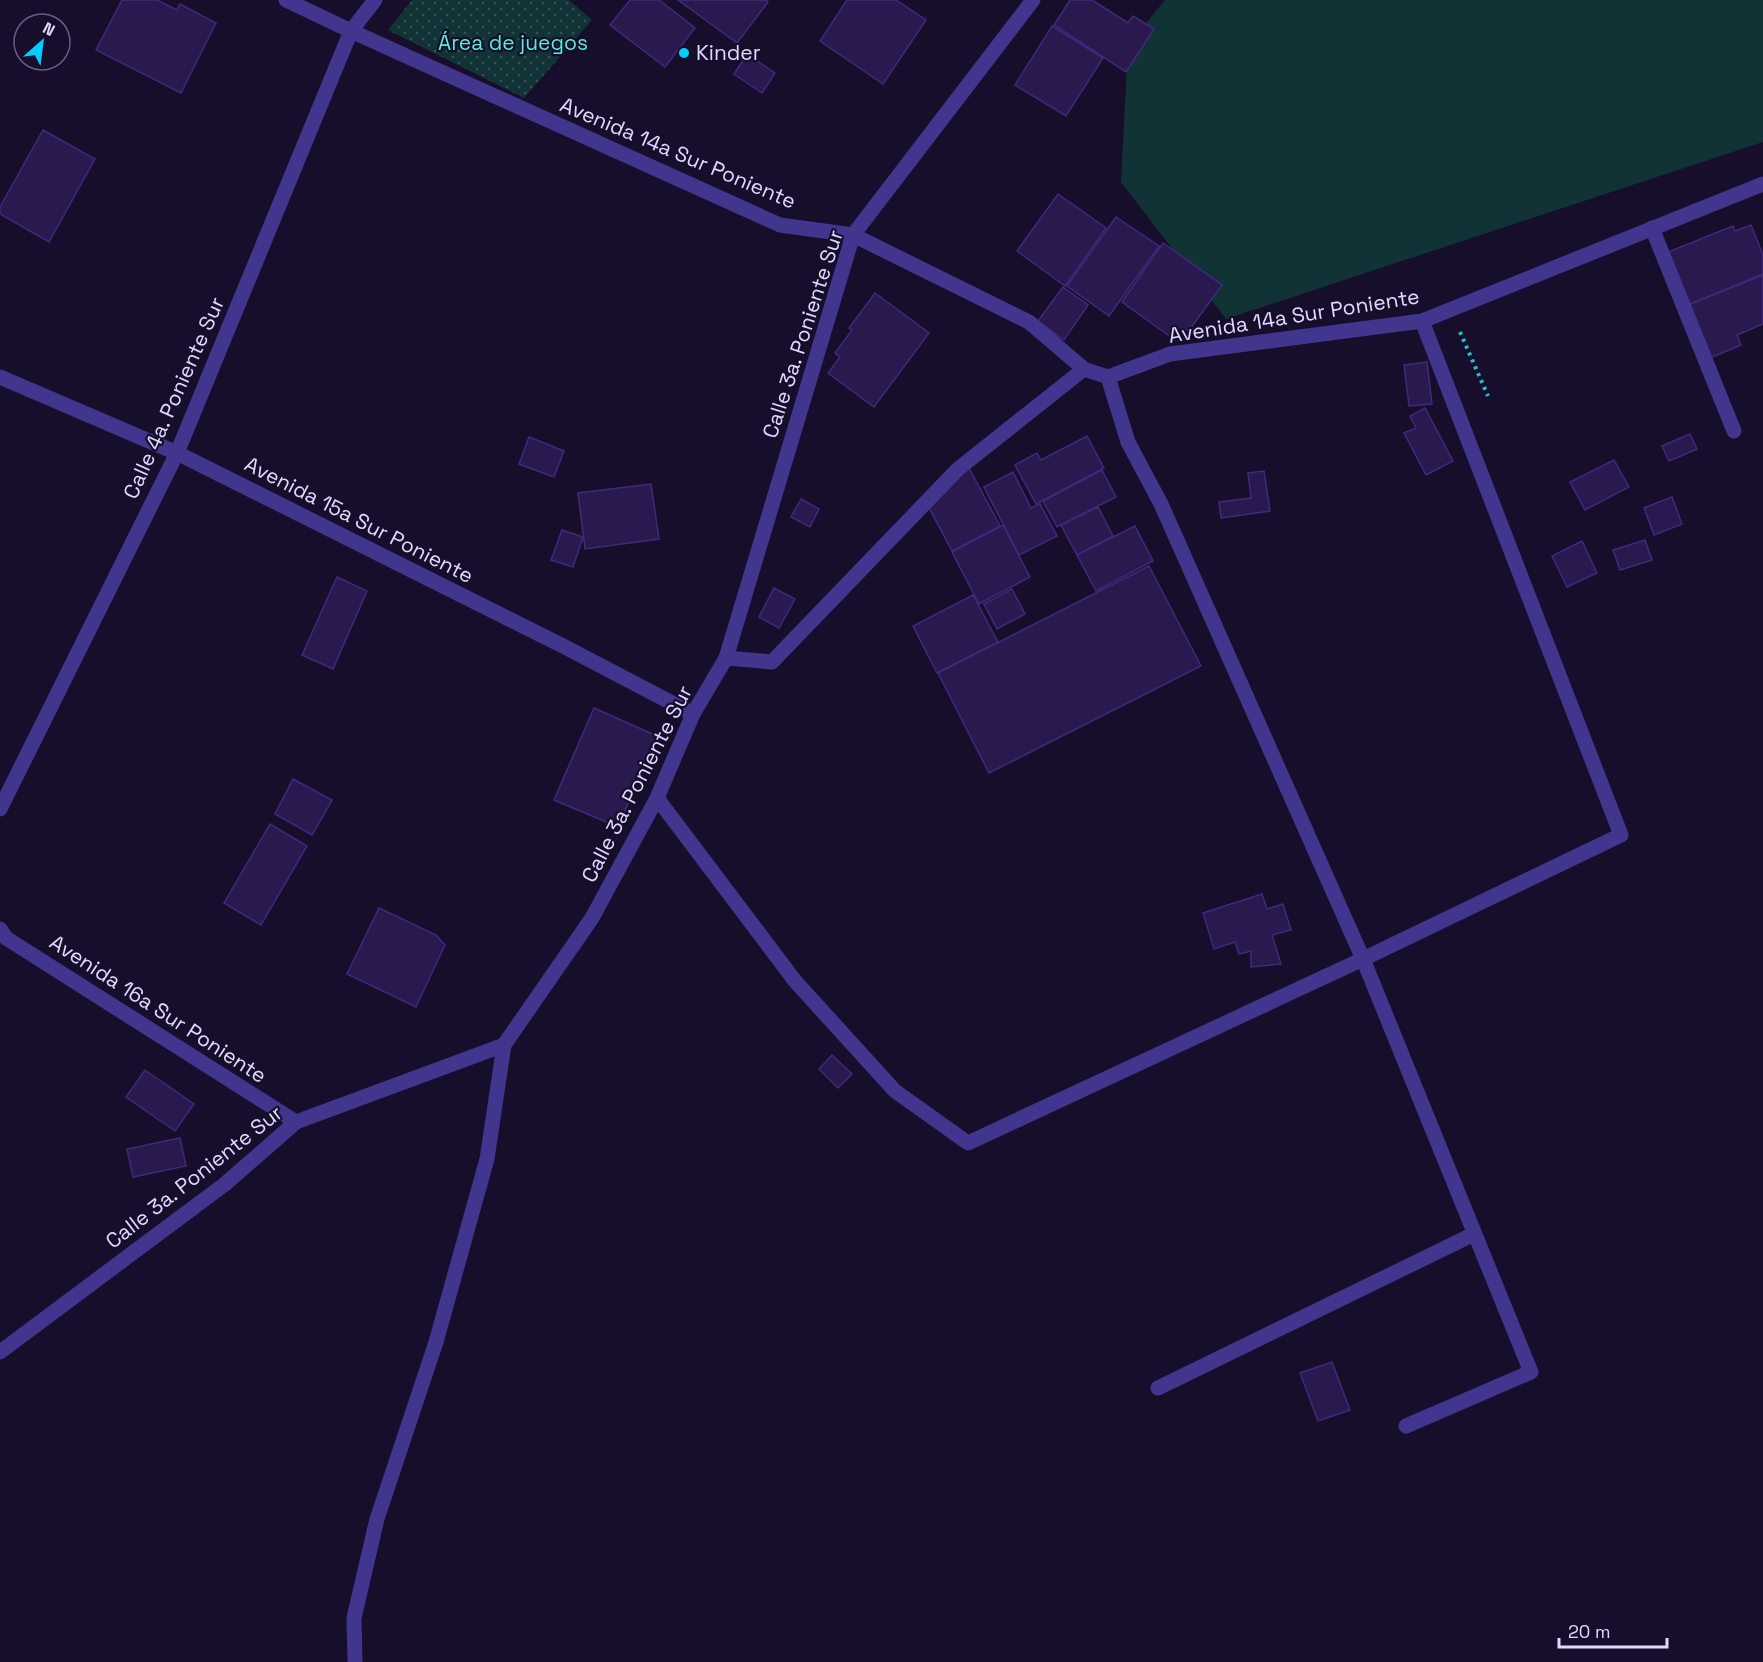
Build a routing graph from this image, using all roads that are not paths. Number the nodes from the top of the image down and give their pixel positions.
1 (286, 0) edge
2 (375, 0) edge
3 (1034, 0) edge
4 (351, 31) junction
5 (1763, 184) edge
6 (1652, 228) junction
7 (853, 235) junction
8 (1422, 321) junction
9 (1084, 369) junction
10 (0, 377) edge
11 (1108, 377) junction
12 (1734, 431) dead end
13 (177, 453) junction
14 (726, 658) junction
15 (693, 714) junction
16 (657, 798) junction
17 (0, 809) edge
18 (0, 929) edge
19 (1363, 959) junction
20 (504, 1045) junction
21 (296, 1122) junction
22 (1474, 1234) junction
23 (0, 1352) edge
24 (1158, 1388) dead end
25 (1406, 1426) dead end
26 (355, 1662) edge

1 - 4 street, Avenida 14a Sur Poniente
2 - 4 street, Calle 4a. Poniente Sur
3 - 7 street, Calle 3a. Poniente Sur
4 - 7 street, Avenida 14a Sur Poniente
4 - 13 street, Calle 4a. Poniente Sur
5 - 6 street, Avenida 14a Sur Poniente
6 - 8 street, Avenida 14a Sur Poniente
6 - 12 street
7 - 9 street, Avenida 14a Sur Poniente
7 - 14 street, Calle 3a. Poniente Sur
8 - 11 street, Avenida 14a Sur Poniente
8 - 19 street
9 - 11 street, Avenida 14a Sur Poniente
9 - 14 street
10 - 13 street, Avenida 15a Sur Poniente
11 - 19 street
13 - 15 street, Avenida 15a Sur Poniente
13 - 17 street, Calle 4a. Poniente Sur
14 - 15 street, Calle 3a. Poniente Sur
15 - 16 street, Calle 3a. Poniente Sur
16 - 19 street
16 - 20 street, Calle 3a. Poniente Sur
18 - 21 street, Avenida 16a Sur Poniente
19 - 22 street
20 - 21 street, Calle 3a. Poniente Sur
20 - 26 street
21 - 23 street, Calle 3a. Poniente Sur
22 - 24 street
22 - 25 street

